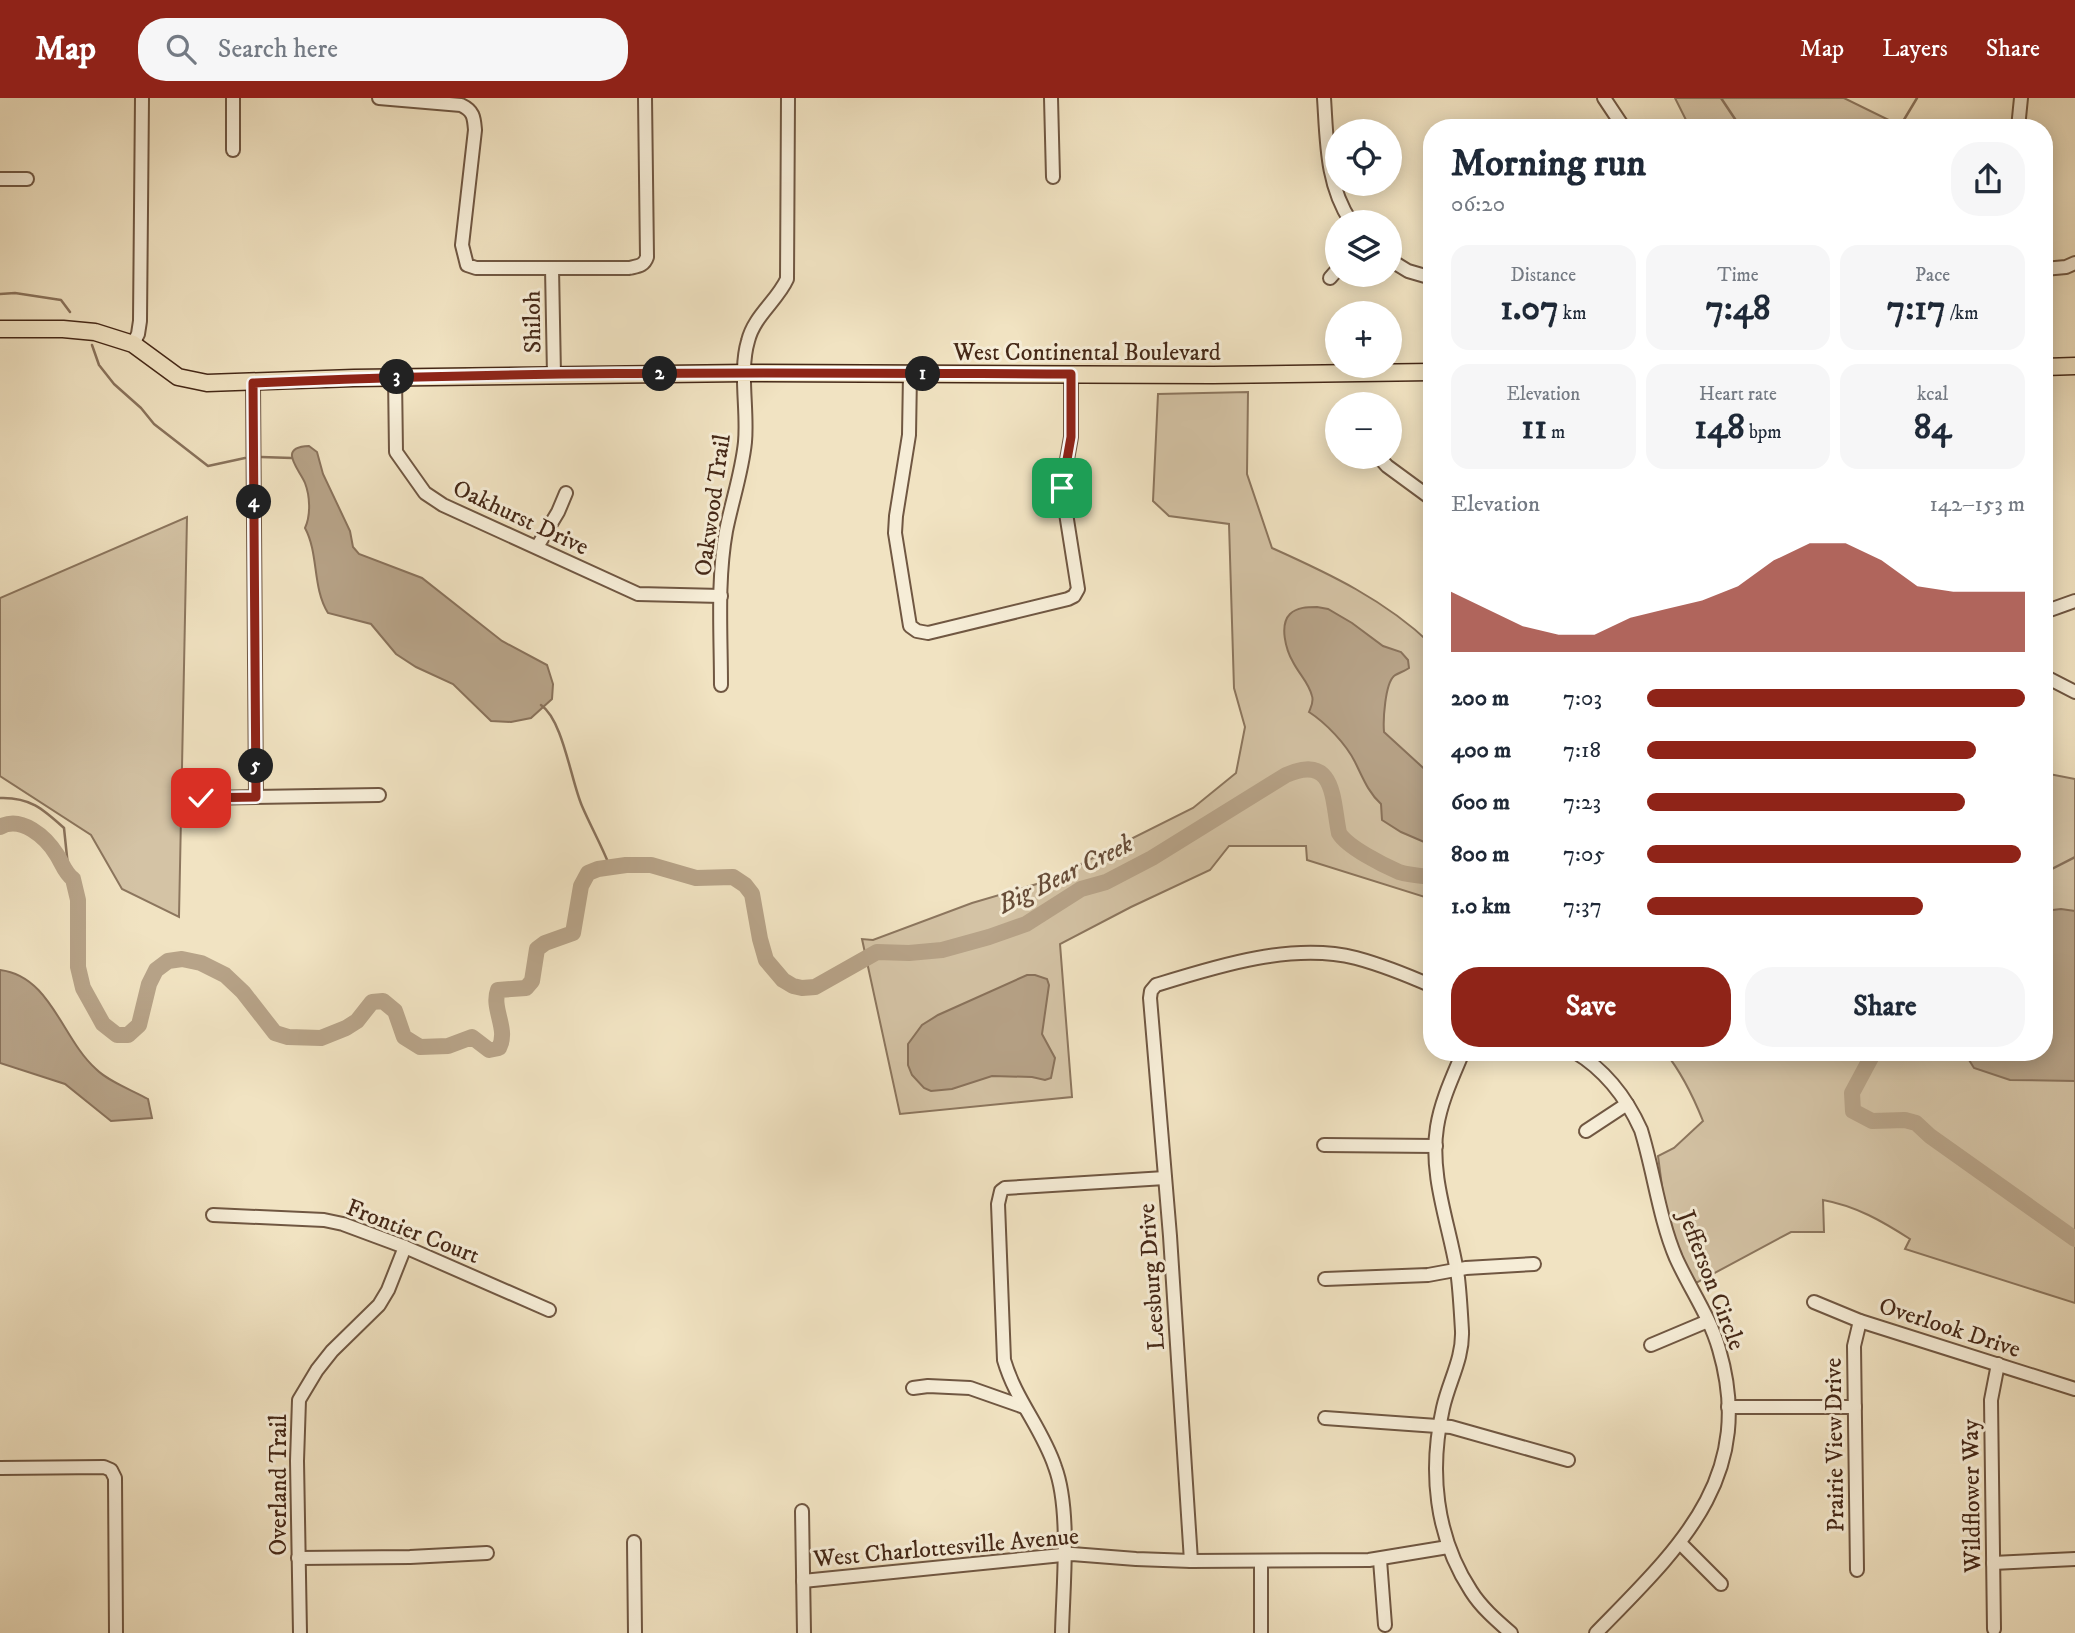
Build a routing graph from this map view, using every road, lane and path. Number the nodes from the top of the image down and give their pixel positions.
1 (142, 98) edge
2 (233, 98) edge
3 (379, 98) edge
4 (645, 98) edge
5 (788, 98) edge
6 (1051, 98) edge
7 (1324, 98) edge
8 (1604, 98) edge
9 (2021, 98) edge
10 (1618, 119) edge
11 (2019, 119) edge
12 (233, 150) dead end
13 (1053, 177) dead end
14 (0, 179) edge
15 (27, 179) dead end
16 (1344, 210) edge
17 (2075, 263) edge
18 (1402, 267) edge
19 (552, 268) junction
20 (2053, 268) edge
21 (1423, 275) edge
22 (0, 329) edge
23 (133, 344) junction
24 (2075, 366) edge
25 (2053, 367) edge
26 (1423, 372) edge
27 (745, 373) junction
28 (910, 374) junction
29 (1071, 374) junction
30 (554, 376) junction
31 (395, 377) junction
32 (253, 383) junction
33 (1391, 469) edge
34 (1423, 492) edge
35 (566, 493) dead end
36 (537, 547) junction
37 (721, 596) junction
38 (2075, 601) edge
39 (2053, 609) edge
40 (2053, 681) edge
41 (722, 685) dead end
42 (2075, 692) edge
43 (379, 795) dead end
44 (256, 797) junction
45 (201, 798) dead end
46 (1423, 983) edge
47 (1459, 1061) edge
48 (1588, 1061) edge
49 (1627, 1104) junction
50 (1586, 1131) dead end
51 (1324, 1144) dead end
52 (1436, 1146) junction
53 (1165, 1178) junction
54 (213, 1215) dead end
55 (405, 1247) junction
56 (1534, 1264) dead end
57 (1456, 1270) junction
58 (1325, 1279) dead end
59 (1814, 1302) dead end
60 (549, 1310) dead end
61 (1709, 1321) junction
62 (1860, 1321) junction
63 (1651, 1345) dead end
64 (1998, 1364) junction
65 (913, 1388) dead end
66 (2075, 1389) edge
67 (1024, 1407) junction
68 (1728, 1407) junction
69 (1855, 1407) junction
70 (1325, 1418) dead end
71 (1439, 1425) junction
72 (1568, 1460) dead end
73 (0, 1468) edge
74 (802, 1511) dead end
75 (634, 1542) dead end
76 (1680, 1543) junction
77 (1448, 1547) junction
78 (486, 1552) dead end
79 (1063, 1554) junction
80 (298, 1558) junction
81 (2075, 1559) edge
82 (1380, 1560) junction
83 (1191, 1561) junction
84 (1261, 1562) junction
85 (1993, 1563) junction
86 (1857, 1570) dead end
87 (803, 1581) junction
88 (1721, 1584) dead end
89 (1385, 1625) dead end
90 (1994, 1629) dead end
91 (116, 1633) edge
92 (300, 1633) edge
93 (635, 1633) edge
94 (804, 1633) edge
95 (1062, 1633) edge
96 (1261, 1633) edge
97 (1511, 1633) edge
98 (1596, 1633) edge

1 - 23 street
2 - 12 street
3 - 19 street
4 - 19 street
5 - 27 street, Oakwood Trail
6 - 13 street
7 - 16 street
8 - 10 street
9 - 11 street
14 - 15 street
17 - 20 street
18 - 21 street
19 - 30 street, Shiloh
22 - 23 main road, West Continental Boulevard
23 - 32 main road, West Continental Boulevard
24 - 25 main road
26 - 29 main road, West Continental Boulevard
27 - 28 main road, West Continental Boulevard
27 - 30 main road, West Continental Boulevard
27 - 37 street, Oakwood Trail
28 - 29 main road, West Continental Boulevard
28 - 29 street
30 - 31 main road, West Continental Boulevard
31 - 32 main road, West Continental Boulevard
31 - 36 street, Oakhurst Drive
32 - 44 street
33 - 34 street
35 - 36 street
36 - 37 street, Oakhurst Drive
37 - 41 street, Oakwood Trail
38 - 39 street
40 - 42 street
43 - 44 street
44 - 45 street
46 - 53 street, Leesburg Drive
47 - 52 street
48 - 49 street, Jefferson Circle
49 - 50 street
49 - 61 street, Jefferson Circle
51 - 52 street
52 - 57 street
53 - 67 street
53 - 83 street, Leesburg Drive
54 - 55 street, Frontier Court
55 - 60 street, Frontier Court
55 - 80 street, Overland Trail
56 - 57 street
57 - 58 street
57 - 71 street
59 - 62 street, Overlook Drive
61 - 63 street
61 - 68 street, Jefferson Circle
62 - 64 street, Overlook Drive
62 - 69 street, Prairie View Drive
64 - 66 street, Overlook Drive
64 - 85 street, Wildflower Way
65 - 67 street
67 - 79 street
68 - 69 street
68 - 76 street, Jefferson Circle
69 - 86 street, Prairie View Drive
70 - 71 street
71 - 72 street
71 - 77 street
73 - 91 street
74 - 87 street
75 - 93 street
76 - 88 street
76 - 98 street, Jefferson Circle
77 - 82 street, West Charlottesville Avenue
77 - 97 street
78 - 80 street
79 - 83 street, West Charlottesville Avenue
79 - 87 street, West Charlottesville Avenue
79 - 95 street
80 - 92 street, Overland Trail
81 - 85 street
82 - 84 street, West Charlottesville Avenue
82 - 89 street
83 - 84 street, West Charlottesville Avenue
84 - 96 street
85 - 90 street, Wildflower Way
87 - 94 street

